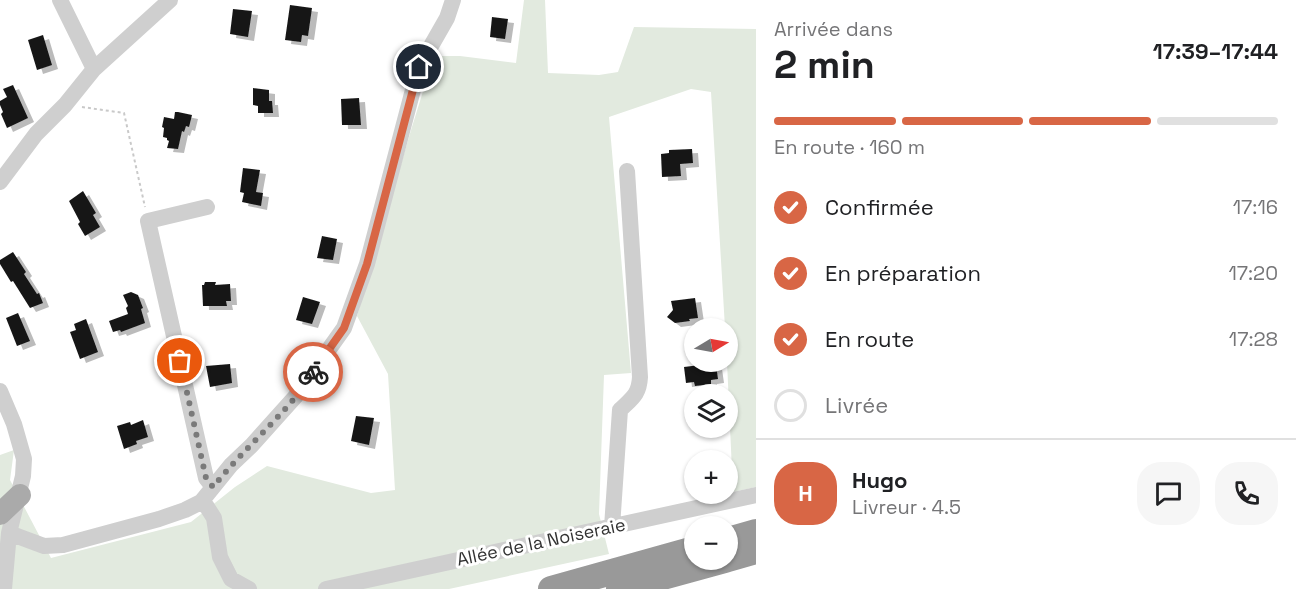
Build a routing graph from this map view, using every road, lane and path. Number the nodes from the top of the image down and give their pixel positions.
1 (60, 0) edge
2 (170, 0) edge
3 (453, 0) edge
4 (94, 69) junction
5 (64, 105) junction
6 (627, 171) dead end
7 (0, 182) edge
8 (207, 207) dead end
9 (148, 221) junction
10 (0, 391) edge
11 (213, 487) junction
12 (20, 495) joint
13 (756, 495) edge
14 (201, 502) junction
15 (5, 523) edge
16 (612, 527) junction
17 (756, 532) edge
18 (738, 537) edge
19 (0, 548) edge
20 (756, 551) edge
21 (684, 552) edge
22 (738, 556) edge
23 (687, 570) edge
24 (4, 589) edge
25 (249, 589) edge
26 (326, 589) edge
27 (551, 589) edge
28 (619, 589) edge

1 - 4 street
2 - 4 street
3 - 11 street
4 - 5 street
5 - 7 street
5 - 9 path
6 - 16 street
8 - 9 street
9 - 11 street
10 - 12 street
11 - 14 street
12 - 15 main road
13 - 16 street, Allée de la Noiseraie
14 - 15 street
14 - 25 street
15 - 19 street
15 - 24 street
16 - 26 street, Allée de la Noiseraie
17 - 18 highway
20 - 22 highway
21 - 27 highway
23 - 28 highway

